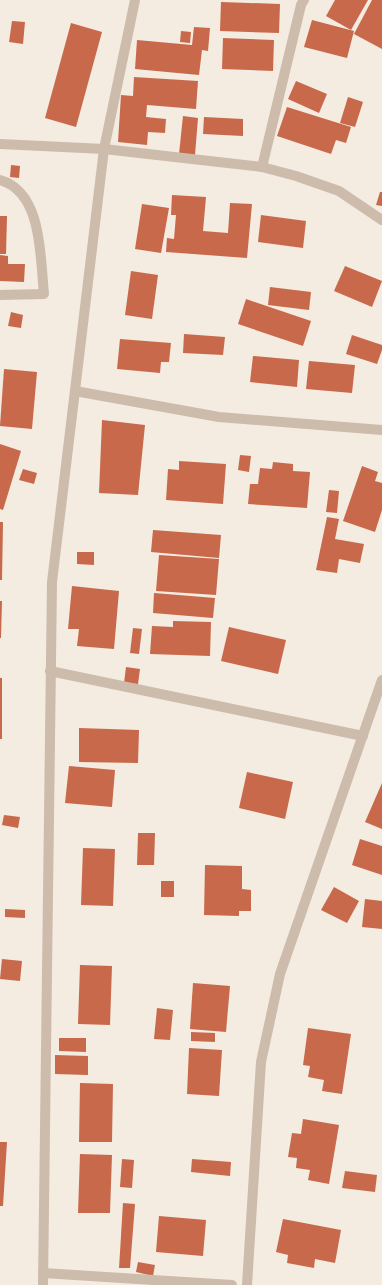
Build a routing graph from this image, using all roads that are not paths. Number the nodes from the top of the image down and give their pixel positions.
1 (135, 0) edge
2 (304, 0) edge
3 (0, 144) edge
4 (104, 149) junction
5 (262, 167) junction
6 (0, 180) edge
7 (382, 220) edge
8 (0, 295) edge
9 (75, 391) junction
10 (382, 430) edge
11 (50, 671) junction
12 (382, 680) edge
13 (362, 736) junction
14 (43, 1273) junction
15 (43, 1285) edge
16 (232, 1285) edge
17 (247, 1285) edge

1 - 4 street
2 - 5 street
3 - 4 street
4 - 5 street
4 - 9 street
5 - 7 street
6 - 8 street
9 - 10 street
9 - 11 street
11 - 13 street
11 - 14 street
12 - 13 street
13 - 17 street
14 - 15 street
14 - 16 street

